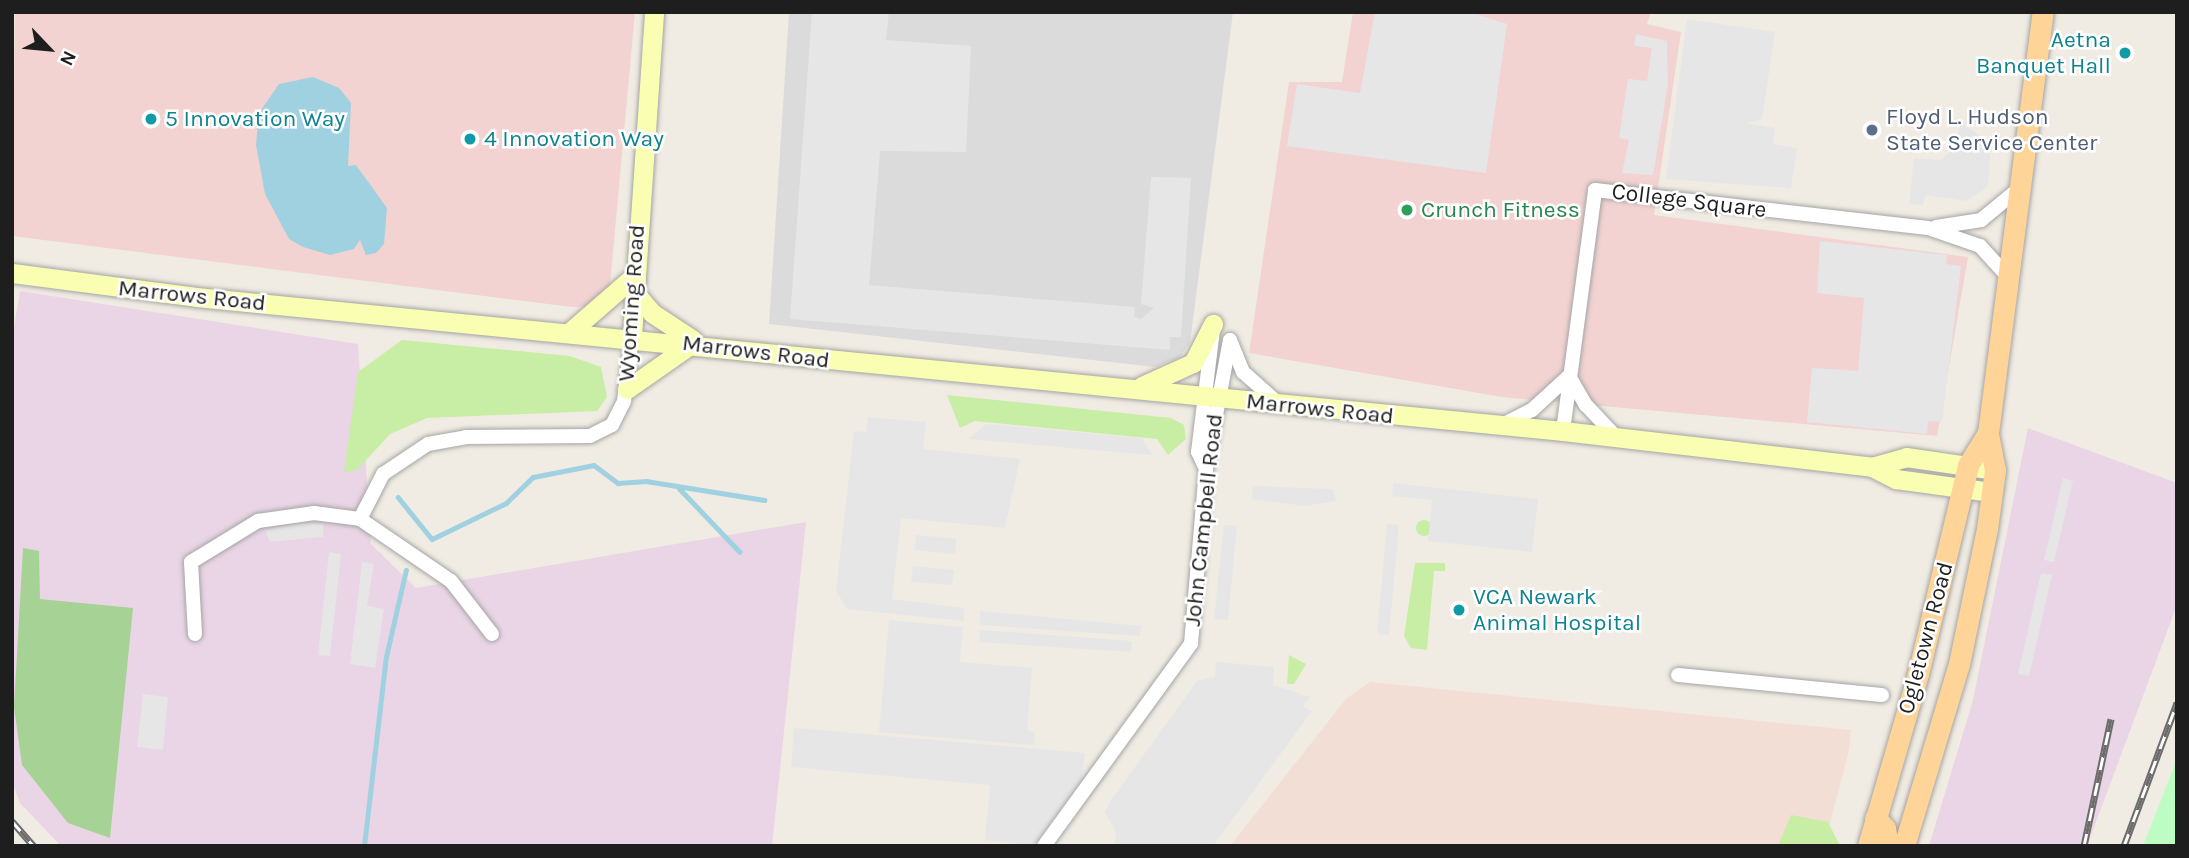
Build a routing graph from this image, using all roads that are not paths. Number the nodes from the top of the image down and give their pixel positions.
1 (654, 12) edge
2 (2043, 12) edge
3 (2021, 187) junction
4 (1928, 228) junction
5 (12, 273) edge
6 (2010, 279) junction
7 (634, 284) junction
8 (1213, 324) joint
9 (571, 331) junction
10 (632, 336) junction
11 (697, 344) junction
12 (1569, 376) junction
13 (627, 388) junction
14 (1126, 389) junction
15 (1212, 398) junction
16 (1280, 405) junction
17 (1501, 426) junction
18 (1563, 432) junction
19 (1988, 433) junction
20 (1618, 439) junction
21 (1968, 465) junction
22 (1872, 467) junction
23 (1995, 470) junction
24 (1963, 487) junction
25 (1991, 492) junction
26 (360, 519) junction
27 (195, 634) dead end
28 (492, 634) dead end
29 (1678, 675) dead end
30 (1882, 695) dead end
31 (1875, 818) junction
32 (1044, 846) edge
33 (1868, 846) edge
34 (1888, 846) edge
35 (1904, 846) edge

1 - 7 street, Wyoming Road
2 - 3 main road, Ogletown Road
3 - 4 street
3 - 6 main road, Ogletown Road
4 - 6 street
4 - 12 street, College Square
5 - 9 street, Marrows Road
6 - 19 main road, Ogletown Road
7 - 9 street
7 - 10 street, Wyoming Road
7 - 11 street
8 - 14 street
8 - 15 street
9 - 10 street, Marrows Road
10 - 11 street, Marrows Road
10 - 13 street, Wyoming Road
11 - 13 street
11 - 14 street, Marrows Road
12 - 17 street
12 - 18 street, College Square
12 - 20 street
13 - 26 street, Wyoming Road
14 - 15 street, Marrows Road
15 - 16 street, Marrows Road
15 - 16 street
15 - 32 street, John Campbell Road
16 - 17 street, Marrows Road
17 - 18 street, Marrows Road
18 - 20 street, Marrows Road
19 - 21 main road, Ogletown Road
19 - 23 main road, Ogletown Road
20 - 22 street, Marrows Road
21 - 22 street, Marrows Road
21 - 23 street, Marrows Road
21 - 24 main road, Ogletown Road
22 - 24 street, Marrows Road
23 - 25 main road, Ogletown Road
24 - 25 street, Marrows Road
24 - 31 main road, Ogletown Road
25 - 35 main road, Ogletown Road
26 - 27 street
26 - 28 street
29 - 30 street
31 - 33 main road, Ogletown Road
31 - 34 main road

